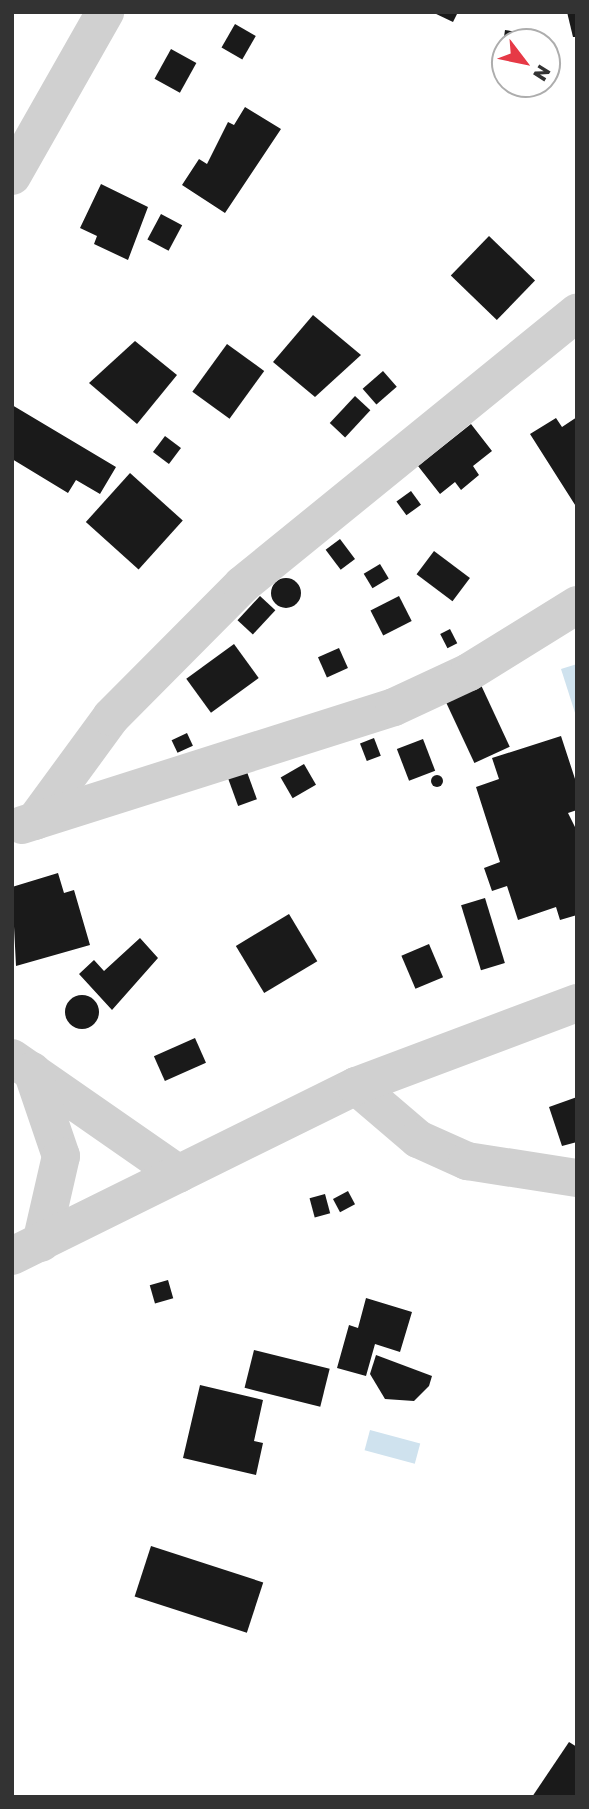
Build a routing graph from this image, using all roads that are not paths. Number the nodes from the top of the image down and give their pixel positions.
1 (106, 12) edge
2 (12, 176) edge
3 (577, 313) edge
4 (577, 606) edge
5 (24, 825) edge
6 (577, 1003) edge
7 (22, 1065) edge
8 (356, 1086) junction
9 (179, 1174) junction
10 (577, 1178) edge
11 (27, 1249) edge

1 - 2 street
3 - 5 street
4 - 5 street
6 - 8 street
7 - 9 street
7 - 11 street
8 - 9 street
8 - 10 street
9 - 11 street

